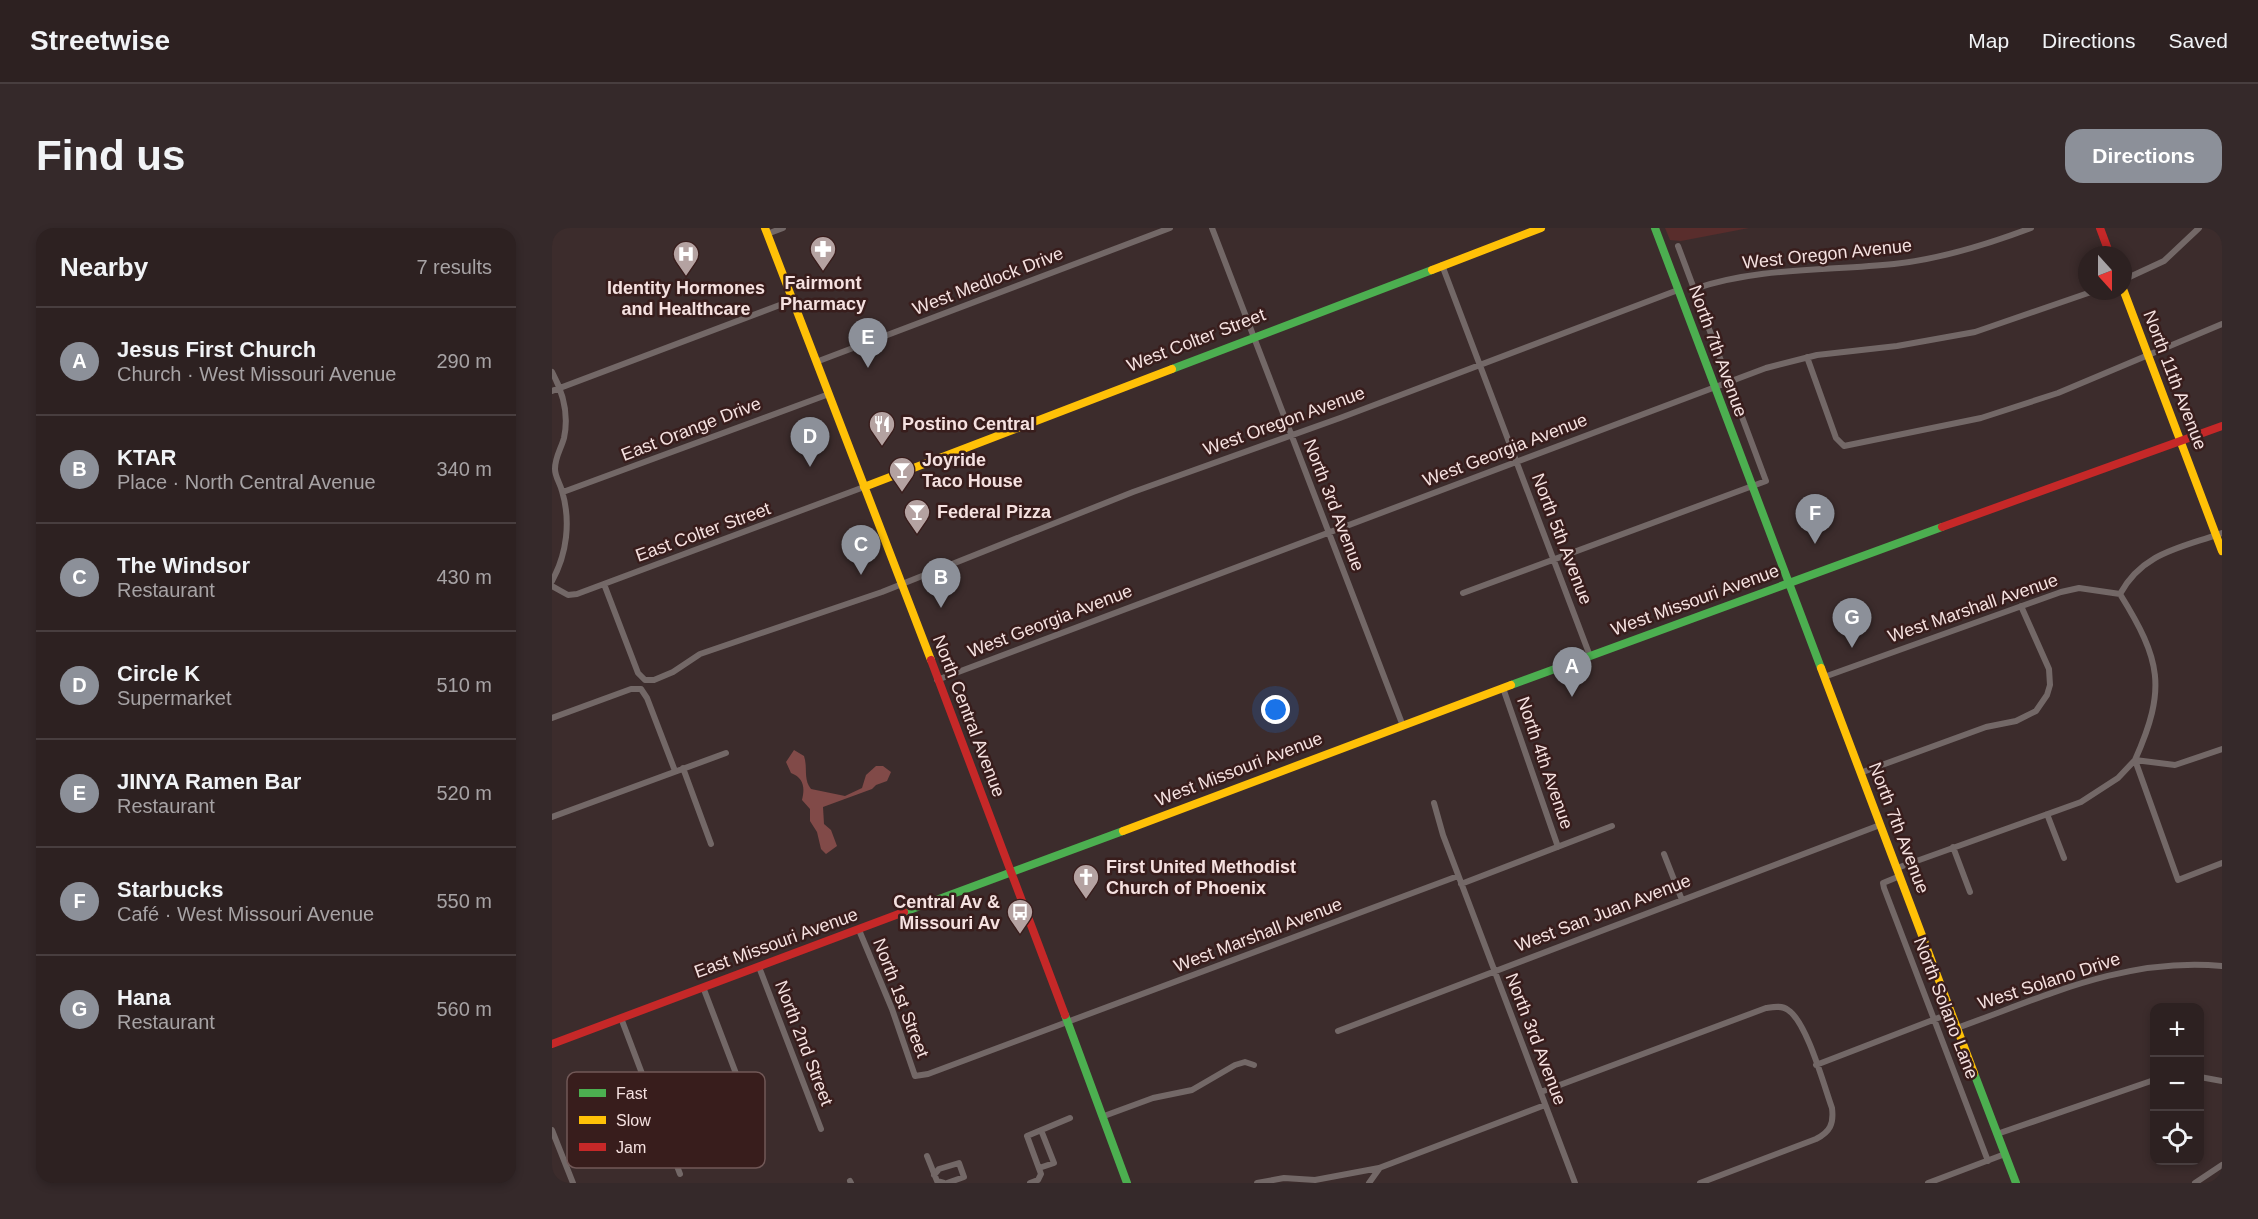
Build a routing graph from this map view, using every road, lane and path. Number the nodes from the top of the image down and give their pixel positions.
1 (783, 228) edge
2 (1170, 228) edge
3 (1212, 228) edge
4 (1541, 228) edge
5 (1654, 228) edge
6 (2031, 228) edge
7 (2100, 228) edge
8 (2199, 228) edge
9 (766, 231) edge
10 (1678, 246) dead end
11 (2107, 246) edge
12 (1442, 265) junction
13 (2132, 276) edge
14 (1694, 289) junction
15 (1678, 290) junction
16 (2078, 297) edge
17 (793, 300) junction
18 (2128, 300) edge
19 (2222, 324) edge
20 (1253, 336) junction
21 (1807, 357) junction
22 (2149, 357) junction
23 (816, 362) junction
24 (1480, 365) junction
25 (552, 372) edge
26 (1730, 381) junction
27 (1714, 387) junction
28 (561, 388) junction
29 (552, 391) edge
30 (829, 394) junction
31 (2222, 426) edge
32 (1291, 435) junction
33 (2181, 441) junction
34 (1517, 462) junction
35 (554, 474) edge
36 (1751, 484) junction
37 (864, 486) junction
38 (563, 492) junction
39 (1328, 533) junction
40 (2219, 534) edge
41 (2222, 551) edge
42 (1554, 558) junction
43 (552, 581) edge
44 (1788, 583) junction
45 (604, 584) junction
46 (900, 584) junction
47 (552, 586) edge
48 (1463, 593) dead end
49 (2120, 594) junction
50 (2021, 606) junction
51 (1590, 656) junction
52 (1824, 677) junction
53 (937, 680) junction
54 (1503, 688) junction
55 (552, 718) edge
56 (1403, 726) junction
57 (2222, 749) edge
58 (726, 753) dead end
59 (2135, 760) junction
60 (683, 768) junction
61 (675, 771) junction
62 (1860, 773) junction
63 (1434, 803) dead end
64 (2047, 814) junction
65 (552, 817) edge
66 (1880, 825) junction
67 (1612, 826) dead end
68 (711, 844) dead end
69 (1558, 847) junction
70 (1953, 848) junction
71 (1664, 854) dead end
72 (2064, 858) dead end
73 (2222, 863) edge
74 (1898, 872) junction
75 (1012, 873) junction
76 (1458, 876) junction
77 (1461, 884) junction
78 (1970, 892) dead end
79 (1682, 900) junction
80 (859, 930) junction
81 (2222, 966) edge
82 (759, 967) junction
83 (1494, 971) junction
84 (704, 987) junction
85 (1952, 1013) junction
86 (621, 1018) junction
87 (1935, 1019) junction
88 (1069, 1022) junction
89 (1957, 1028) junction
90 (1338, 1031) dead end
91 (552, 1044) edge
92 (1254, 1065) dead end
93 (1816, 1065) junction
94 (641, 1072) edge
95 (736, 1072) edge
96 (915, 1076) joint
97 (2204, 1078) edge
98 (2150, 1081) edge
99 (2222, 1082) edge
100 (1541, 1092) junction
101 (1545, 1105) junction
102 (1104, 1116) junction
103 (1070, 1118) dead end
104 (821, 1129) dead end
105 (552, 1130) edge
106 (1041, 1130) junction
107 (1997, 1134) junction
108 (2005, 1154) junction
109 (927, 1156) dead end
110 (1988, 1161) junction
111 (2222, 1165) edge
112 (567, 1168) edge
113 (567, 1168) edge
114 (678, 1168) edge
115 (1039, 1168) junction
116 (1380, 1168) junction
117 (680, 1174) dead end
118 (934, 1175) junction
119 (1317, 1182) edge
120 (573, 1183) edge
121 (945, 1183) edge
122 (1030, 1183) edge
123 (1127, 1183) edge
124 (1257, 1183) edge
125 (1369, 1183) edge
126 (1575, 1183) edge
127 (1700, 1183) edge
128 (1928, 1183) edge
129 (2016, 1183) edge
130 (2195, 1183) edge

1 - 9 street
2 - 23 street, West Medlock Drive
3 - 20 street, North 3rd Avenue
4 - 12 main road, West Colter Street
5 - 15 main road, North 7th Avenue
6 - 14 street, West Oregon Avenue
7 - 11 main road
8 - 13 street
9 - 17 main road, North Central Avenue
10 - 14 street, North 7th Avenue
12 - 20 main road, West Colter Street
12 - 24 street, North 5th Avenue
14 - 26 street, North 7th Avenue
15 - 24 street, West Oregon Avenue
15 - 27 main road, North 7th Avenue
16 - 21 street, West Georgia Avenue
17 - 23 main road, North Central Avenue
17 - 28 street
18 - 22 main road, North 11th Avenue
19 - 22 street
20 - 32 street, North 3rd Avenue
20 - 37 main road, West Colter Street
21 - 22 street
21 - 26 street, West Georgia Avenue
22 - 33 main road, North 11th Avenue
23 - 30 main road, North Central Avenue
24 - 32 street, West Oregon Avenue
24 - 34 street, North 5th Avenue
25 - 28 street
26 - 27 street, West Georgia Avenue
26 - 36 street, North 7th Avenue
27 - 34 street, West Georgia Avenue
27 - 36 main road, North 7th Avenue
28 - 29 street
28 - 35 street
30 - 37 main road, North Central Avenue
30 - 38 street, East Orange Drive
31 - 33 main road, West Missouri Avenue
32 - 39 street, North 3rd Avenue
32 - 46 street, West Oregon Avenue
33 - 40 main road, North 11th Avenue
33 - 44 main road, West Missouri Avenue
34 - 39 street, West Georgia Avenue
34 - 42 street, North 5th Avenue
35 - 38 street
36 - 42 street
36 - 44 main road, North 7th Avenue
37 - 45 street, East Colter Street
37 - 46 main road, North Central Avenue
38 - 43 street
39 - 53 street, West Georgia Avenue
39 - 56 street, North 3rd Avenue
40 - 41 main road, North 11th Avenue
40 - 49 street
42 - 48 street
42 - 51 street, North 5th Avenue
44 - 51 main road, West Missouri Avenue
44 - 52 main road, North 7th Avenue
45 - 46 street, West Oregon Avenue
45 - 47 street, East Colter Street
46 - 53 main road, North Central Avenue
49 - 50 street, West Marshall Avenue
49 - 59 street
50 - 52 street, West Marshall Avenue
50 - 62 street
51 - 54 main road, West Missouri Avenue
52 - 62 main road, North 7th Avenue
53 - 75 main road, North Central Avenue
54 - 56 main road, West Missouri Avenue
54 - 69 street, North 4th Avenue
55 - 61 street
56 - 75 main road, West Missouri Avenue
57 - 59 street
58 - 60 street
59 - 64 street
59 - 73 street
60 - 61 street
60 - 68 street
61 - 65 street
62 - 66 main road, North 7th Avenue
63 - 76 street, North 3rd Avenue
64 - 70 street
64 - 72 street
66 - 74 main road, North 7th Avenue
66 - 79 street, West San Juan Avenue
67 - 69 street
69 - 77 street
70 - 74 street
70 - 78 street
71 - 79 street
74 - 85 main road, North 7th Avenue
74 - 87 street, North Solano Lane
75 - 80 main road, East Missouri Avenue
75 - 88 main road, North Central Avenue
76 - 77 street, North 3rd Avenue
76 - 88 street, West Marshall Avenue
77 - 83 street, North 3rd Avenue
79 - 83 street, West San Juan Avenue
80 - 82 main road, East Missouri Avenue
80 - 96 street, North 1st Street
81 - 89 street, West Solano Drive
82 - 84 main road, East Missouri Avenue
82 - 104 street, North 2nd Street
83 - 90 street, West San Juan Avenue
83 - 100 street, North 3rd Avenue
84 - 86 main road, East Missouri Avenue
84 - 95 street
85 - 87 street
85 - 89 main road, North 7th Avenue
86 - 91 main road, East Missouri Avenue
86 - 94 street
87 - 93 street
87 - 110 street, North Solano Lane
88 - 96 street, West Marshall Avenue
88 - 102 main road, North Central Avenue
89 - 107 main road, North 7th Avenue
92 - 102 street
93 - 100 street
93 - 127 street
97 - 99 street
98 - 107 street
100 - 101 street, North 3rd Avenue
101 - 116 street
101 - 126 street, North 3rd Avenue
102 - 123 main road, North Central Avenue
103 - 106 street
105 - 113 street
106 - 115 street
106 - 115 street
107 - 108 main road, North 7th Avenue
108 - 110 street
108 - 129 main road, North 7th Avenue
109 - 118 street
110 - 128 street
111 - 130 street
112 - 120 street
114 - 117 street
115 - 122 street
116 - 119 street
116 - 125 street
118 - 121 street
118 - 121 street
119 - 124 street

